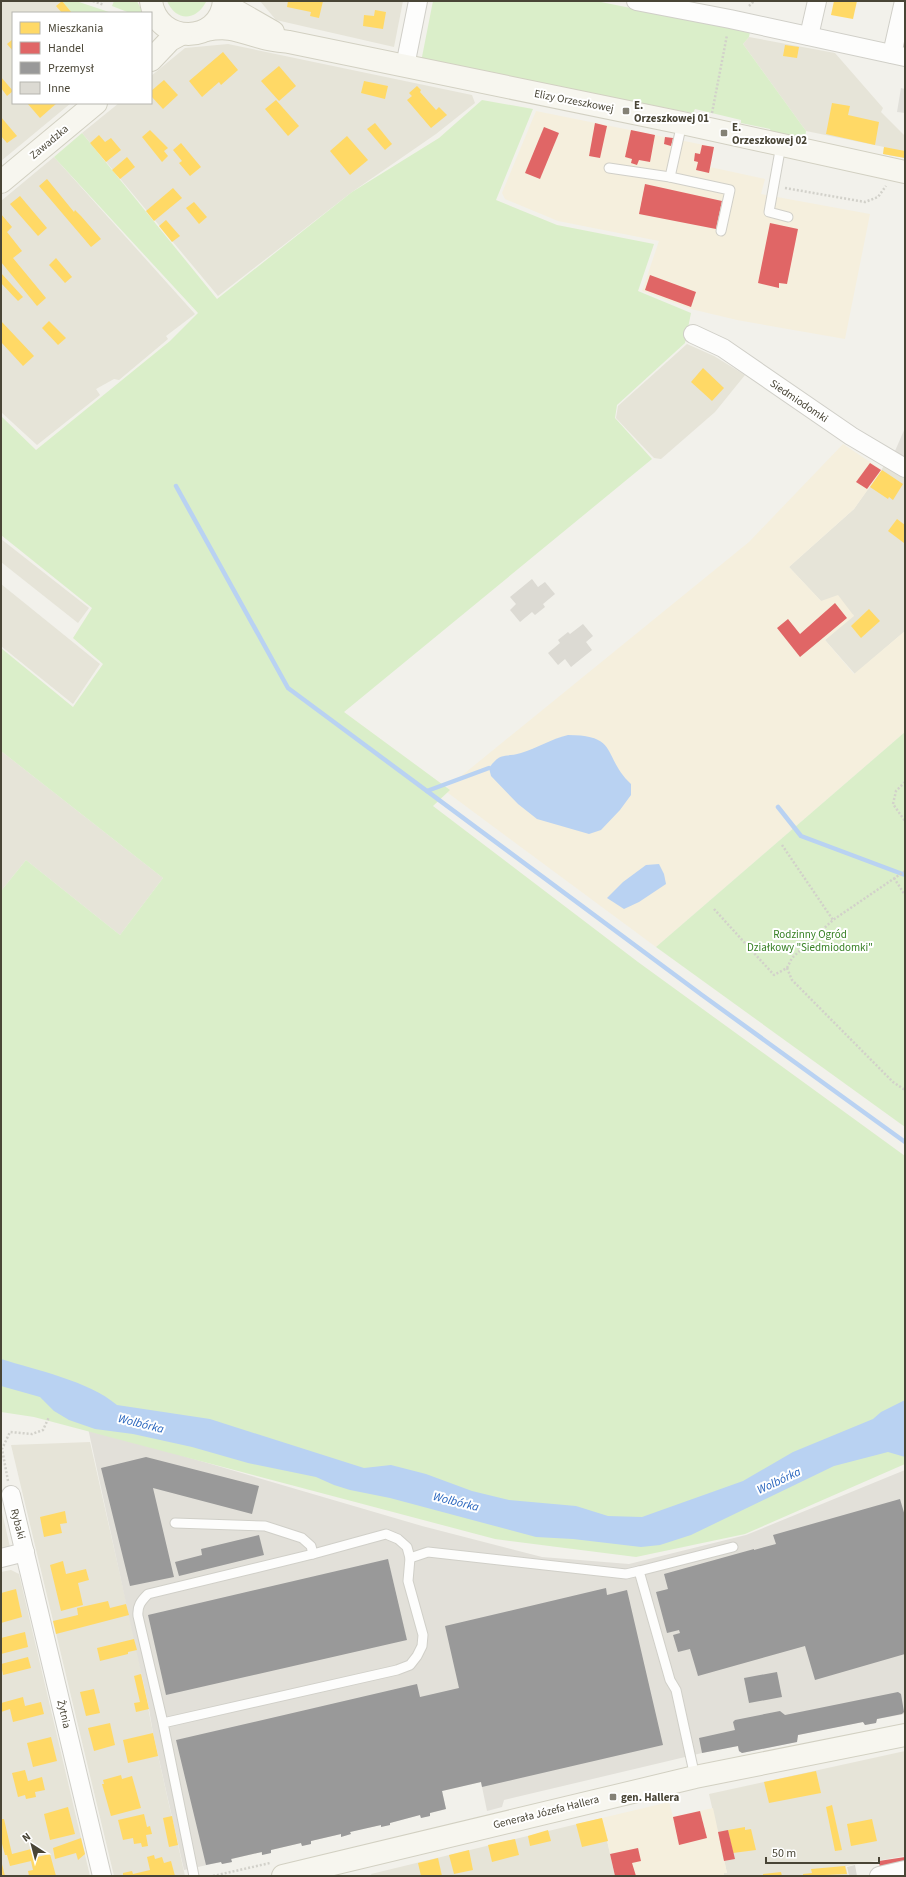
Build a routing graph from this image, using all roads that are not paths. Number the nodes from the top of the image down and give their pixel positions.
1 (418, 1) edge
2 (636, 1) edge
3 (818, 1) edge
4 (904, 1) edge
5 (224, 3) edge
6 (697, 7) edge
7 (152, 13) edge
8 (206, 30) junction
9 (181, 34) junction
10 (809, 36) junction
11 (289, 42) junction
12 (898, 55) edge
13 (152, 59) edge
14 (405, 66) junction
15 (95, 104) edge
16 (682, 123) junction
17 (780, 145) junction
18 (610, 168) dead end
19 (900, 171) edge
20 (670, 177) junction
21 (1, 182) edge
22 (788, 217) dead end
23 (721, 231) dead end
24 (693, 334) dead end
25 (905, 468) edge
26 (11, 1495) road end
27 (175, 1522) dead end
28 (733, 1547) dead end
29 (25, 1552) junction
30 (313, 1554) junction
31 (1, 1558) edge
32 (410, 1558) junction
33 (639, 1571) junction
34 (164, 1723) junction
35 (905, 1735) edge
36 (695, 1777) junction
37 (905, 1870) edge
38 (102, 1876) edge
39 (194, 1876) edge
40 (283, 1876) edge
41 (879, 1876) edge

1 - 14 street
2 - 6 street
3 - 10 street
4 - 12 street
5 - 8 street
5 - 11 street, Elizy Orzeszkowej
6 - 10 street
7 - 9 street
8 - 9 street, Elizy Orzeszkowej
8 - 11 street, Elizy Orzeszkowej
9 - 13 street
10 - 12 street
11 - 14 street, Elizy Orzeszkowej
14 - 16 street, Elizy Orzeszkowej
15 - 21 street, Zawadzka
16 - 17 street, Elizy Orzeszkowej
16 - 20 lane
17 - 19 street, Elizy Orzeszkowej
17 - 22 lane
18 - 20 lane
20 - 23 lane
24 - 25 street, Siedmiodomki
26 - 29 street, Rybaki
27 - 30 lane
28 - 33 lane
29 - 31 street, Rybaki
29 - 38 street, Żytnia
30 - 32 lane
30 - 34 lane
32 - 33 lane
32 - 34 lane
33 - 36 lane
34 - 39 lane
35 - 36 street, Generała Józefa Hallera
36 - 40 street, Generała Józefa Hallera
37 - 41 street

